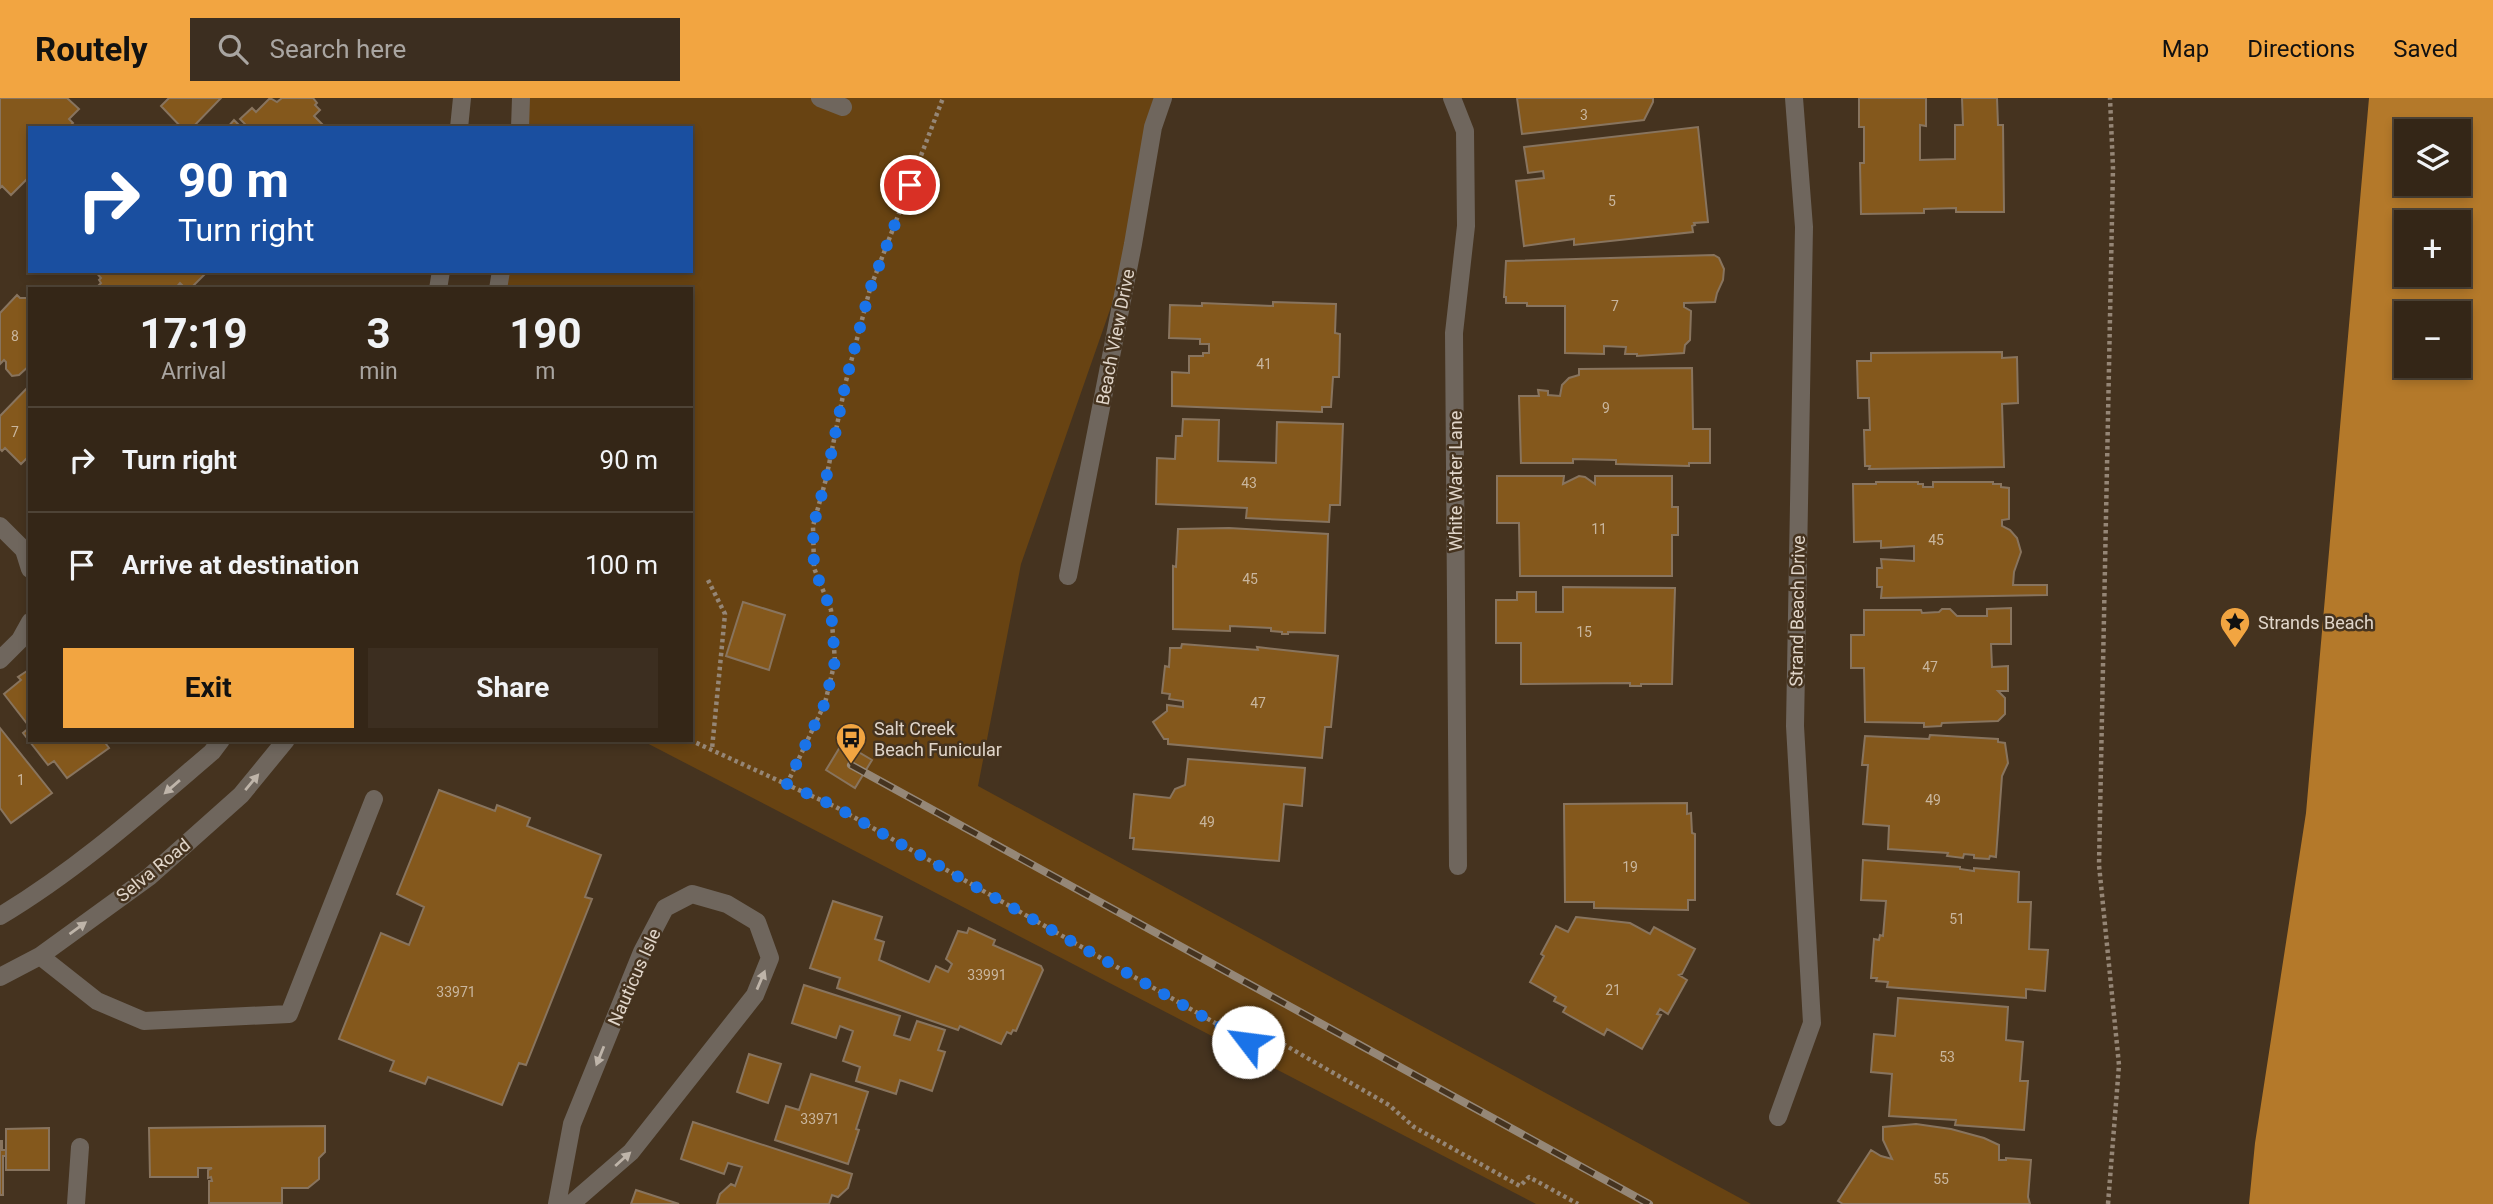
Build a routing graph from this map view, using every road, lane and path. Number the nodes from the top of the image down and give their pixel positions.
1 (462, 98) edge
2 (522, 98) edge
3 (820, 98) edge
4 (943, 98) edge
5 (1163, 98) edge
6 (1452, 98) edge
7 (1794, 98) edge
8 (2110, 98) edge
9 (843, 107) dead end
10 (459, 126) edge
11 (520, 126) edge
12 (0, 526) edge
13 (28, 563) edge
14 (1068, 576) dead end
15 (708, 580) dead end
16 (28, 626) edge
17 (0, 660) edge
18 (693, 741) edge
19 (220, 742) edge
20 (284, 742) edge
21 (712, 748) junction
22 (787, 784) junction
23 (374, 799) dead end
24 (1458, 866) dead end
25 (0, 916) edge
26 (40, 956) junction
27 (0, 977) edge
28 (1778, 1117) dead end
29 (80, 1147) dead end
30 (76, 1204) edge
31 (557, 1204) edge
32 (571, 1204) edge
33 (1578, 1204) edge
34 (2108, 1204) edge

1 - 10 street
2 - 11 street
3 - 9 street
4 - 22 path
5 - 14 street, Beach View Drive
6 - 24 street, White Water Lane
7 - 28 street, Strand Beach Drive
8 - 34 path
12 - 13 street
15 - 21 path
16 - 17 street
18 - 21 path
19 -> 25 street
26 -> 20 street, Selva Road
21 - 22 path
22 - 33 path
23 - 26 street
26 - 27 street, Selva Road
29 - 30 street
32 -> 31 street, Nauticus Isle

